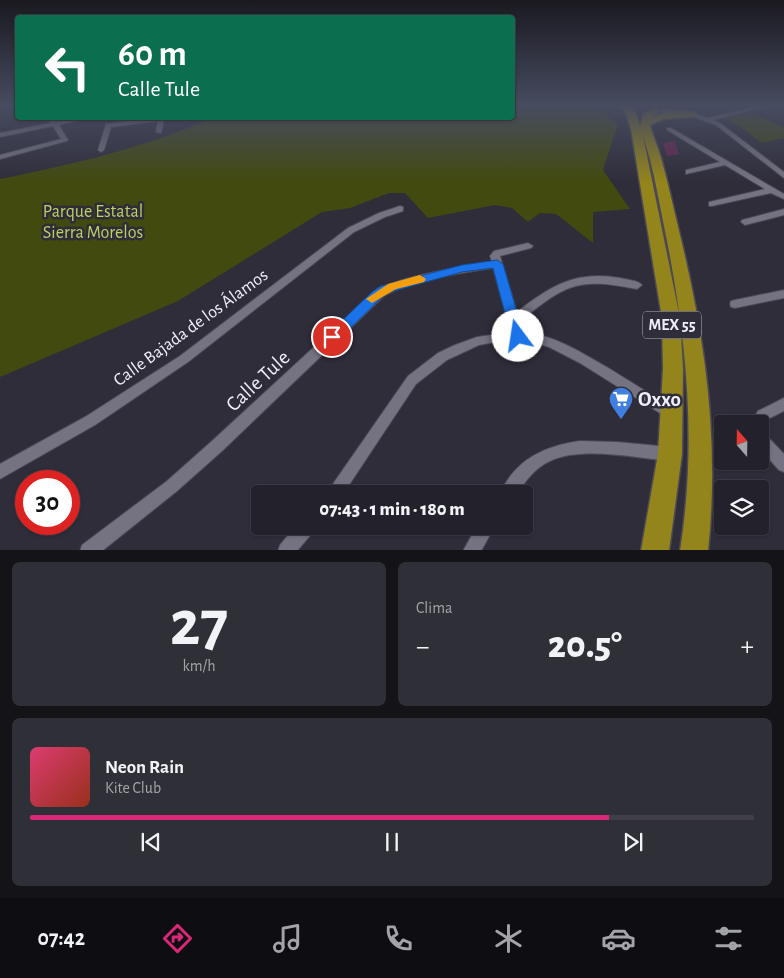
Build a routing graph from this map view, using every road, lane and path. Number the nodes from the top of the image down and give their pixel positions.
1 (18, 131) edge
2 (59, 131) edge
3 (107, 131) edge
4 (637, 131) edge
5 (657, 131) edge
6 (671, 131) edge
7 (728, 131) edge
8 (738, 131) edge
9 (0, 135) edge
10 (102, 150) dead end
11 (0, 157) edge
12 (726, 163) junction
13 (784, 168) edge
14 (689, 172) dead end
15 (784, 176) edge
16 (772, 190) junction
17 (784, 197) edge
18 (712, 204) dead end
19 (400, 209) dead end
20 (784, 212) edge
21 (745, 222) dead end
22 (528, 246) dead end
23 (497, 264) junction
24 (638, 285) dead end
25 (784, 294) edge
26 (735, 304) dead end
27 (514, 320) junction
28 (518, 336) junction
29 (784, 404) edge
30 (672, 413) junction
31 (763, 415) edge
32 (769, 449) edge
33 (670, 454) junction
34 (784, 465) edge
35 (0, 472) edge
36 (340, 485) edge
37 (514, 485) edge
38 (299, 535) edge
39 (88, 550) edge
40 (286, 550) edge
41 (655, 550) edge
42 (694, 550) edge

1 - 9 street
2 - 11 street
3 - 10 street
4 - 30 highway, MEX 55
5 - 42 highway, MEX 55
6 - 12 street
7 - 15 street
8 - 13 street
12 - 14 street
12 - 16 street
16 - 17 street
16 - 18 street
19 - 35 street, Calle Bajada de los Álamos
20 - 21 street
22 - 23 street
23 - 27 street
23 - 39 street, Calle Tule
24 - 27 street
25 - 26 street
27 - 28 street
28 - 30 street
28 - 36 street
29 - 31 street
30 - 33 highway, MEX 55
32 - 34 street
33 - 37 street
33 - 41 highway, MEX 55
38 - 40 street

